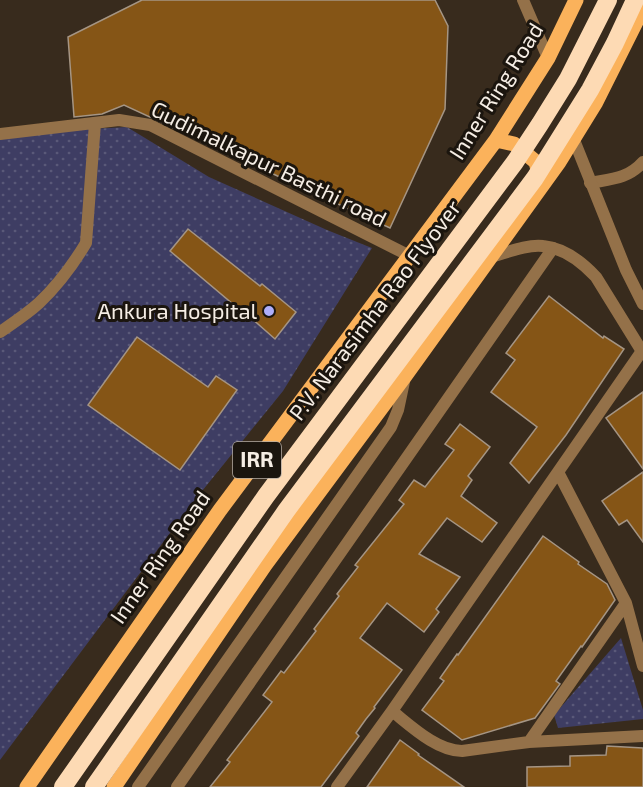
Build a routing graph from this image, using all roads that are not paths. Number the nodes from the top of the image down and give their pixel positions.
1 (523, 0) edge
2 (576, 0) edge
3 (608, 0) edge
4 (635, 0) edge
5 (643, 8) edge
6 (548, 58) junction
7 (94, 123) junction
8 (0, 134) edge
9 (496, 140) junction
10 (574, 140) junction
11 (643, 162) edge
12 (590, 183) junction
13 (543, 185) junction
14 (553, 248) junction
15 (410, 256) junction
16 (490, 257) junction
17 (643, 303) edge
18 (0, 332) edge
19 (643, 352) edge
20 (405, 376) junction
21 (558, 472) junction
22 (626, 603) junction
23 (643, 666) edge
24 (392, 711) junction
25 (643, 736) edge
26 (529, 742) junction
27 (27, 787) edge
28 (63, 787) edge
29 (94, 787) edge
30 (114, 787) edge
31 (138, 787) edge
32 (177, 787) edge
33 (337, 787) edge

1 - 6 street
2 - 6 main road, Inner Ring Road / IRR
3 - 28 highway, P.V. Narasimha Rao Flyover
4 - 29 highway
5 - 10 main road
6 - 9 main road, Inner Ring Road / IRR
7 - 8 street, Gudimalkapur Basthi road
7 - 15 street, Gudimalkapur Basthi road
7 - 18 street
9 - 13 main road
9 - 15 main road, Inner Ring Road / IRR
10 - 12 street
10 - 13 main road
11 - 12 street
12 - 17 street
13 - 16 main road
14 - 16 street
14 - 19 street
14 - 32 street
15 - 27 main road, Inner Ring Road / IRR
16 - 20 main road
19 - 21 street
20 - 30 main road
20 - 31 street
21 - 22 street
21 - 24 street
22 - 23 street
22 - 26 street
24 - 26 street
24 - 33 street
25 - 26 street

